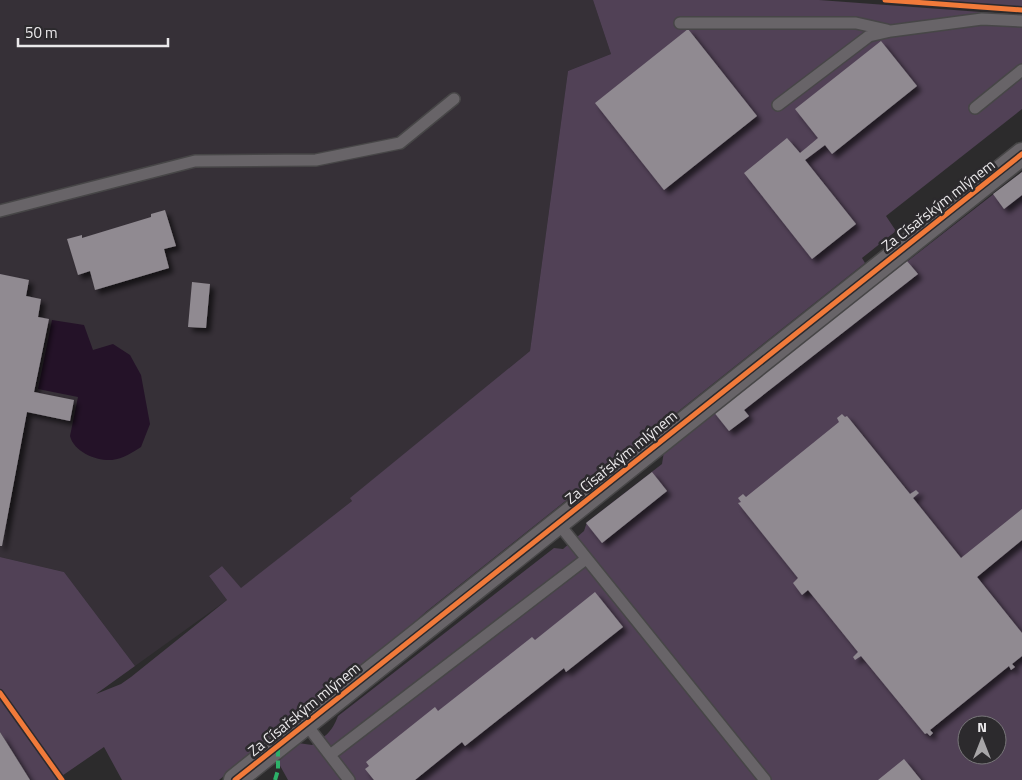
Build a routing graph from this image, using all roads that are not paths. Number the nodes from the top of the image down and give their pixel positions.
1 (1022, 21) edge
2 (680, 23) dead end
3 (891, 31) junction
4 (1022, 70) edge
5 (454, 99) dead end
6 (778, 105) dead end
7 (975, 108) dead end
8 (1022, 154) edge
9 (0, 212) edge
10 (558, 523) junction
11 (586, 559) junction
12 (306, 724) junction
13 (330, 756) junction
14 (236, 780) edge
15 (349, 780) edge
16 (765, 780) edge

1 - 3 lane
2 - 3 lane
3 - 6 lane
4 - 7 lane
5 - 9 lane
8 - 10 street, Za Císařským mlýnem
10 - 11 lane
10 - 12 street, Za Císařským mlýnem
11 - 13 lane
11 - 16 lane
12 - 13 lane
12 - 14 street, Za Císařským mlýnem
13 - 15 lane

